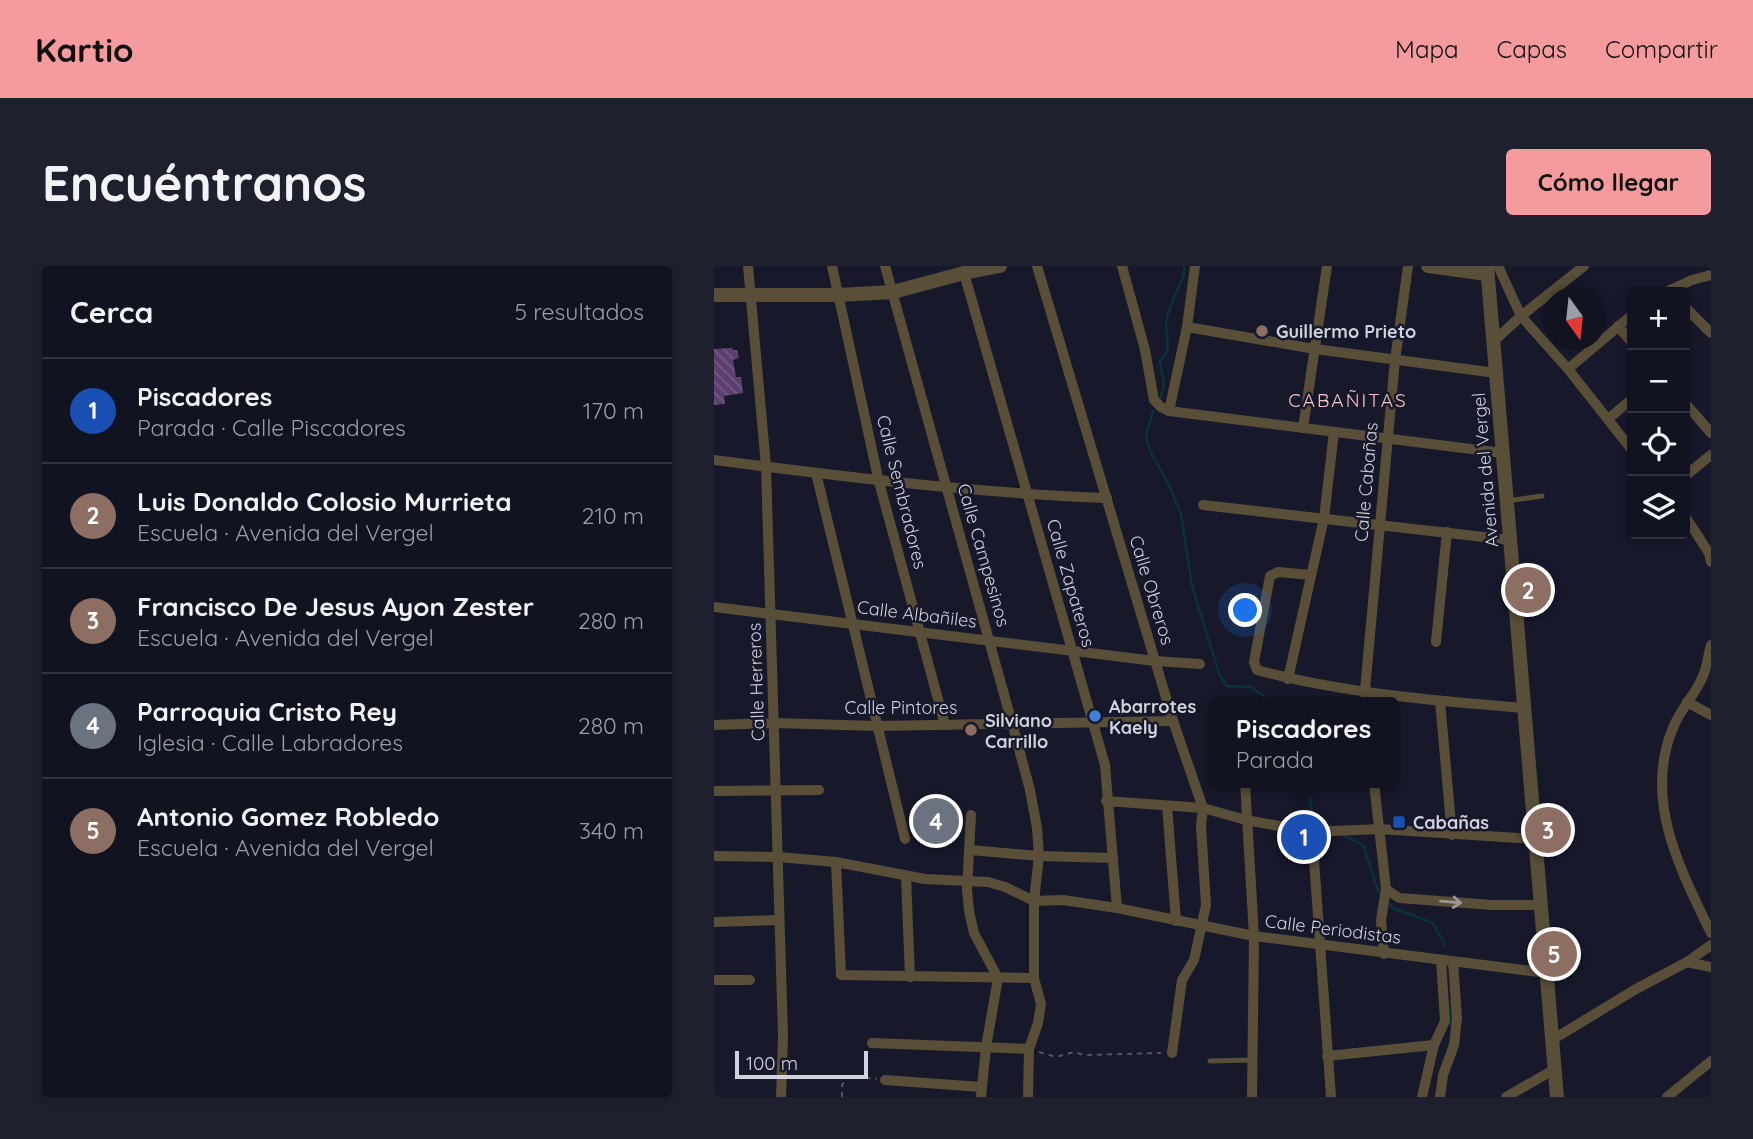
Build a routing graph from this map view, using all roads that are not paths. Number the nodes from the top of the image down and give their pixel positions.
1 (748, 266) edge
2 (832, 266) edge
3 (885, 266) edge
4 (1000, 266) edge
5 (1037, 266) edge
6 (1122, 266) edge
7 (1195, 266) edge
8 (1326, 266) edge
9 (1408, 266) edge
10 (1428, 266) edge
11 (1564, 266) edge
12 (1584, 266) edge
13 (1491, 269) edge
14 (964, 273) junction
15 (1572, 275) junction
16 (1710, 278) edge
17 (1684, 287) edge
18 (892, 292) junction
19 (750, 294) junction
20 (714, 295) edge
21 (838, 295) junction
22 (1690, 312) edge
23 (1521, 316) junction
24 (1627, 319) edge
25 (1618, 326) junction
26 (1187, 327) junction
27 (1711, 333) edge
28 (1627, 337) edge
29 (1493, 342) junction
30 (1315, 349) junction
31 (1395, 360) junction
32 (1568, 369) junction
33 (1496, 373) junction
34 (1627, 403) edge
35 (1690, 409) edge
36 (1169, 411) junction
37 (1608, 419) junction
38 (1303, 428) junction
39 (1334, 432) junction
40 (1711, 433) edge
41 (1388, 439) junction
42 (1627, 444) edge
43 (1503, 453) junction
44 (1711, 455) edge
45 (714, 460) edge
46 (766, 466) junction
47 (1690, 472) edge
48 (816, 473) junction
49 (879, 482) junction
50 (947, 488) junction
51 (1027, 495) junction
52 (1542, 496) dead end
53 (1107, 498) junction
54 (1507, 501) junction
55 (1203, 505) dead end
56 (1324, 518) junction
57 (1690, 524) edge
58 (1380, 525) junction
59 (1447, 532) junction
60 (1510, 540) junction
61 (1711, 562) edge
62 (1311, 575) junction
63 (714, 607) edge
64 (771, 614) junction
65 (853, 624) junction
66 (920, 632) junction
67 (989, 641) junction
68 (1436, 642) dead end
69 (1711, 645) edge
70 (1072, 651) junction
71 (1155, 662) junction
72 (1200, 664) dead end
73 (1288, 679) junction
74 (1364, 690) junction
75 (1365, 697) edge
76 (1440, 702) junction
77 (1687, 702) junction
78 (1524, 708) junction
79 (1711, 715) edge
80 (1173, 721) junction
81 (1092, 722) junction
82 (775, 723) junction
83 (1013, 723) junction
84 (945, 724) junction
85 (714, 725) edge
86 (877, 726) junction
87 (1245, 788) edge
88 (1374, 788) edge
89 (775, 790) junction
90 (819, 790) dead end
91 (714, 791) edge
92 (1106, 801) junction
93 (1167, 806) junction
94 (1203, 808) junction
95 (971, 815) dead end
96 (1246, 820) junction
97 (1378, 829) junction
98 (1312, 832) junction
99 (1452, 835) junction
100 (905, 839) dead end
101 (1535, 839) junction
102 (970, 850) junction
103 (714, 856) edge
104 (1039, 856) junction
105 (778, 857) junction
106 (1113, 858) junction
107 (836, 862) junction
108 (906, 876) junction
109 (968, 882) junction
110 (1386, 889) junction
111 (1034, 901) junction
112 (1541, 905) junction
113 (1117, 908) junction
114 (779, 920) junction
115 (1175, 921) junction
116 (714, 922) edge
117 (1203, 926) junction
118 (1711, 933) edge
119 (1254, 936) junction
120 (1320, 945) junction
121 (1711, 945) edge
122 (1569, 947) dead end
123 (1545, 951) junction
124 (1384, 954) junction
125 (1447, 960) junction
126 (1687, 962) junction
127 (1711, 967) edge
128 (1547, 973) junction
129 (910, 977) junction
130 (998, 978) junction
131 (1034, 978) junction
132 (714, 980) edge
133 (750, 980) dead end
134 (1552, 1040) junction
135 (872, 1044) dead end
136 (1434, 1045) junction
137 (986, 1047) junction
138 (1029, 1049) junction
139 (1172, 1054) road end
140 (1327, 1056) junction
141 (1210, 1060) dead end
142 (1252, 1060) junction
143 (1711, 1061) edge
144 (1555, 1069) junction
145 (885, 1080) road end
146 (981, 1092) edge
147 (781, 1097) edge
148 (1028, 1097) edge
149 (1252, 1097) edge
150 (1331, 1097) edge
151 (1422, 1097) edge
152 (1440, 1097) edge
153 (1506, 1097) edge
154 (1557, 1097) edge
155 (1667, 1097) edge

1 - 19 street, Calle Herreros
2 - 21 street, Calle Sembradores
3 - 18 street, Calle Campesinos
4 - 14 street
5 - 53 street, Calle Obreros
6 - 36 street
7 - 26 street
8 - 30 street
9 - 31 street, Calle Cabañas
10 - 13 street
11 - 15 street
12 - 15 street
13 - 23 street
13 - 29 street, Avenida del Vergel
14 - 18 street
14 - 51 street, Calle Zapateros
15 - 23 street
16 - 17 street
18 - 21 street
18 - 50 street, Calle Campesinos
19 - 20 street
19 - 21 street
19 - 46 street, Calle Herreros
21 - 49 street, Calle Sembradores
22 - 27 street
23 - 29 street
23 - 32 street
24 - 25 street
25 - 28 street
25 - 32 street
26 - 30 street
26 - 36 street
29 - 33 street, Avenida del Vergel
30 - 31 street
30 - 38 street
31 - 33 street
31 - 41 street, Calle Cabañas
32 - 37 street
33 - 43 street, Avenida del Vergel
34 - 37 street
35 - 40 street
36 - 38 street
37 - 42 street
38 - 39 street
39 - 41 street
39 - 56 street
41 - 43 street
41 - 58 street, Calle Cabañas
43 - 54 street, Avenida del Vergel
44 - 47 street
45 - 46 street
46 - 48 street
46 - 64 street, Calle Herreros
48 - 49 street
48 - 65 street
49 - 50 street
49 - 66 street, Calle Sembradores
50 - 51 street
50 - 67 street, Calle Campesinos
51 - 53 street
51 - 70 street, Calle Zapateros
52 - 54 lane
53 - 71 street, Calle Obreros
54 - 60 street, Avenida del Vergel
55 - 56 street
56 - 58 street
56 - 62 street
57 - 61 street
58 - 59 street
58 - 74 street, Calle Cabañas
59 - 60 street
59 - 68 street
60 - 78 street, Avenida del Vergel
62 - 73 street
62 - 73 street
63 - 64 street, Calle Albañiles
64 - 65 street, Calle Albañiles
64 - 82 street, Calle Herreros
65 - 66 street, Calle Albañiles
65 - 86 street
66 - 67 street, Calle Albañiles
66 - 84 street, Calle Sembradores
67 - 70 street, Calle Albañiles
67 - 83 street, Calle Campesinos
69 - 77 street
70 - 71 street, Calle Albañiles
70 - 81 street, Calle Zapateros
71 - 72 street, Calle Albañiles
71 - 80 street, Calle Obreros
73 - 74 street
74 - 75 street, Calle Cabañas
74 - 76 street
76 - 78 street
76 - 99 street
77 - 79 street
77 - 118 street
78 - 101 street, Avenida del Vergel
80 - 81 street, Calle Pintores
80 - 94 street, Calle Obreros
81 - 83 street, Calle Pintores
81 - 92 street, Calle Zapateros
82 - 85 street, Calle Pintores
82 - 86 street, Calle Pintores
82 - 89 street, Calle Herreros
83 - 84 street, Calle Pintores
83 - 104 street, Calle Campesinos
84 - 86 street, Calle Pintores
86 - 100 street
87 - 96 street
88 - 97 street
89 - 90 street
89 - 91 street
89 - 105 street, Calle Herreros
92 - 93 street
92 - 106 street, Calle Zapateros
93 - 94 street
93 - 115 street
94 - 96 street
94 - 117 street, Calle Obreros
95 - 102 street
96 - 98 street
96 - 119 street
97 - 98 street
97 - 99 street
97 - 110 street
98 - 120 street
99 - 101 street
101 - 112 street, Avenida del Vergel
102 - 104 street
102 - 109 street
103 - 105 street
104 - 106 street
104 - 111 street, Calle Campesinos
105 - 107 street
105 - 114 street, Calle Herreros
106 - 113 street, Calle Zapateros
107 - 108 street
107 - 129 street
108 - 109 street
108 - 129 street
109 - 111 street
109 - 130 street
110 -> 112 street
110 - 124 street
111 - 113 street, Calle Periodistas
111 - 131 street, Calle Campesinos
112 - 123 street, Avenida del Vergel
113 - 115 street, Calle Periodistas
114 - 116 street
114 - 147 street, Calle Herreros
115 - 117 street, Calle Periodistas
117 - 119 street, Calle Periodistas
117 - 139 street, Calle Obreros
119 - 120 street, Calle Periodistas
119 - 142 street
120 - 124 street, Calle Periodistas
120 - 140 street
121 - 126 street
122 - 123 lane
123 - 128 street, Avenida del Vergel
124 - 125 street, Calle Periodistas
125 - 128 street, Calle Periodistas
125 - 136 street
125 - 152 street
126 - 127 street
126 - 134 street
128 - 134 street, Avenida del Vergel
129 - 130 street
130 - 131 street
130 - 137 street
131 - 138 street, Calle Campesinos
132 - 133 street
134 - 144 street, Avenida del Vergel
135 - 137 street
136 - 140 street
136 - 151 street
137 - 138 street
137 - 146 street
138 - 148 street, Calle Campesinos
140 - 150 street
141 - 142 lane
142 - 149 street
143 - 155 street
144 - 153 street
144 - 154 street, Avenida del Vergel
145 - 146 street

